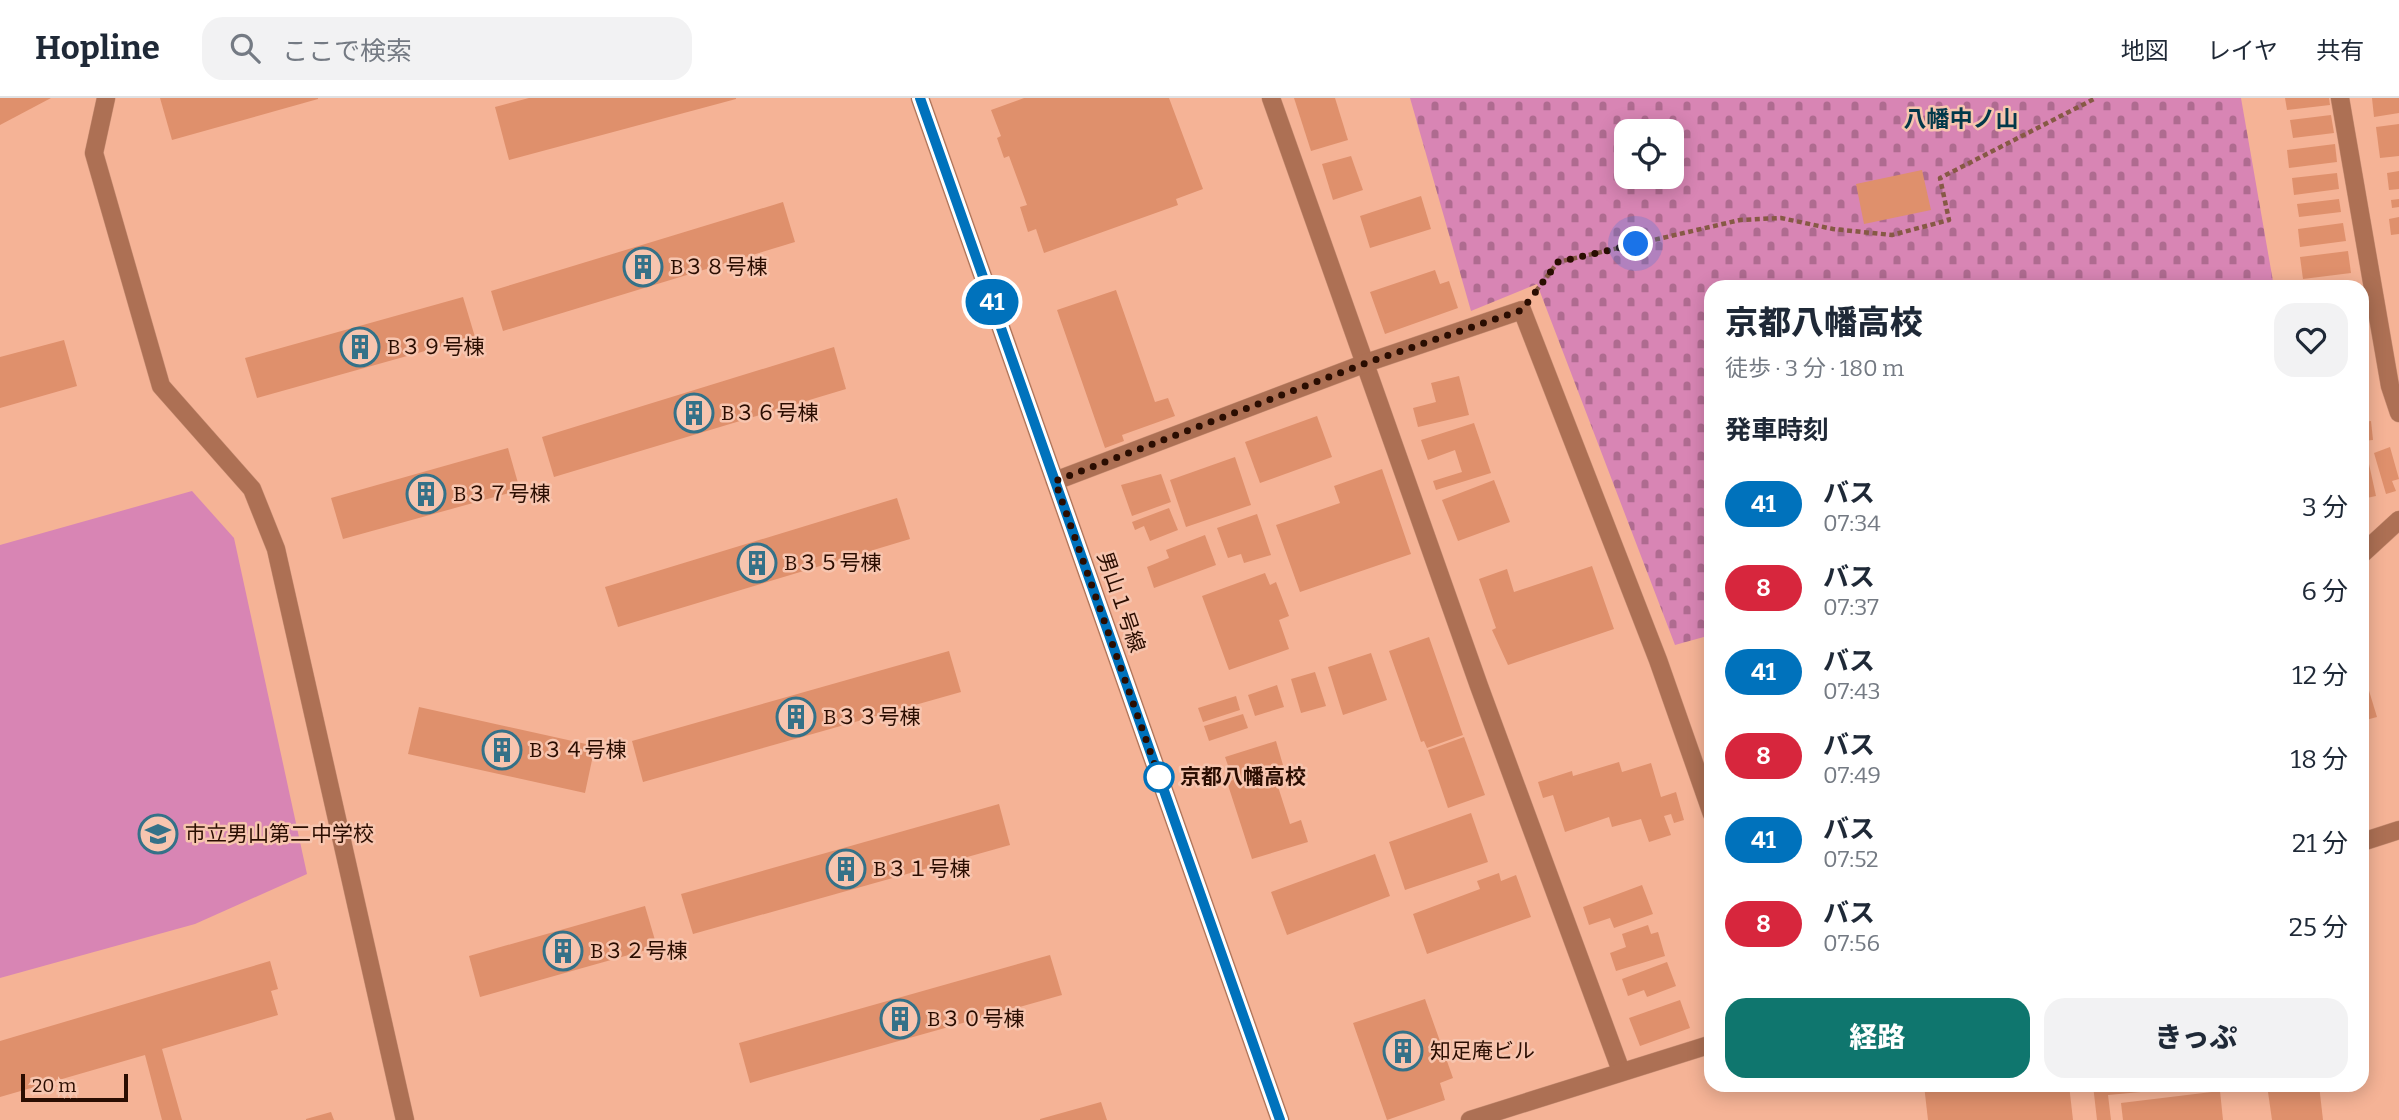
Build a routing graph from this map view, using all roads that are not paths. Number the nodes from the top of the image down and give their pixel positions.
1 (106, 98) edge
2 (920, 98) edge
3 (1271, 98) edge
4 (2340, 98) edge
5 (1366, 363) junction
6 (2399, 413) edge
7 (1055, 481) junction
8 (2399, 520) edge
9 (2369, 548) edge
10 (1704, 791) edge
11 (2399, 830) edge
12 (2369, 840) edge
13 (1704, 1046) edge
14 (1621, 1071) junction
15 (405, 1120) edge
16 (1280, 1120) edge
17 (1470, 1120) edge

1 - 15 street
2 - 7 street, 男山１号線
3 - 5 street
4 - 6 street
5 - 7 street
5 - 10 street
5 - 14 street
7 - 16 street, 男山１号線
8 - 9 street
11 - 12 street
13 - 14 street
14 - 17 street

